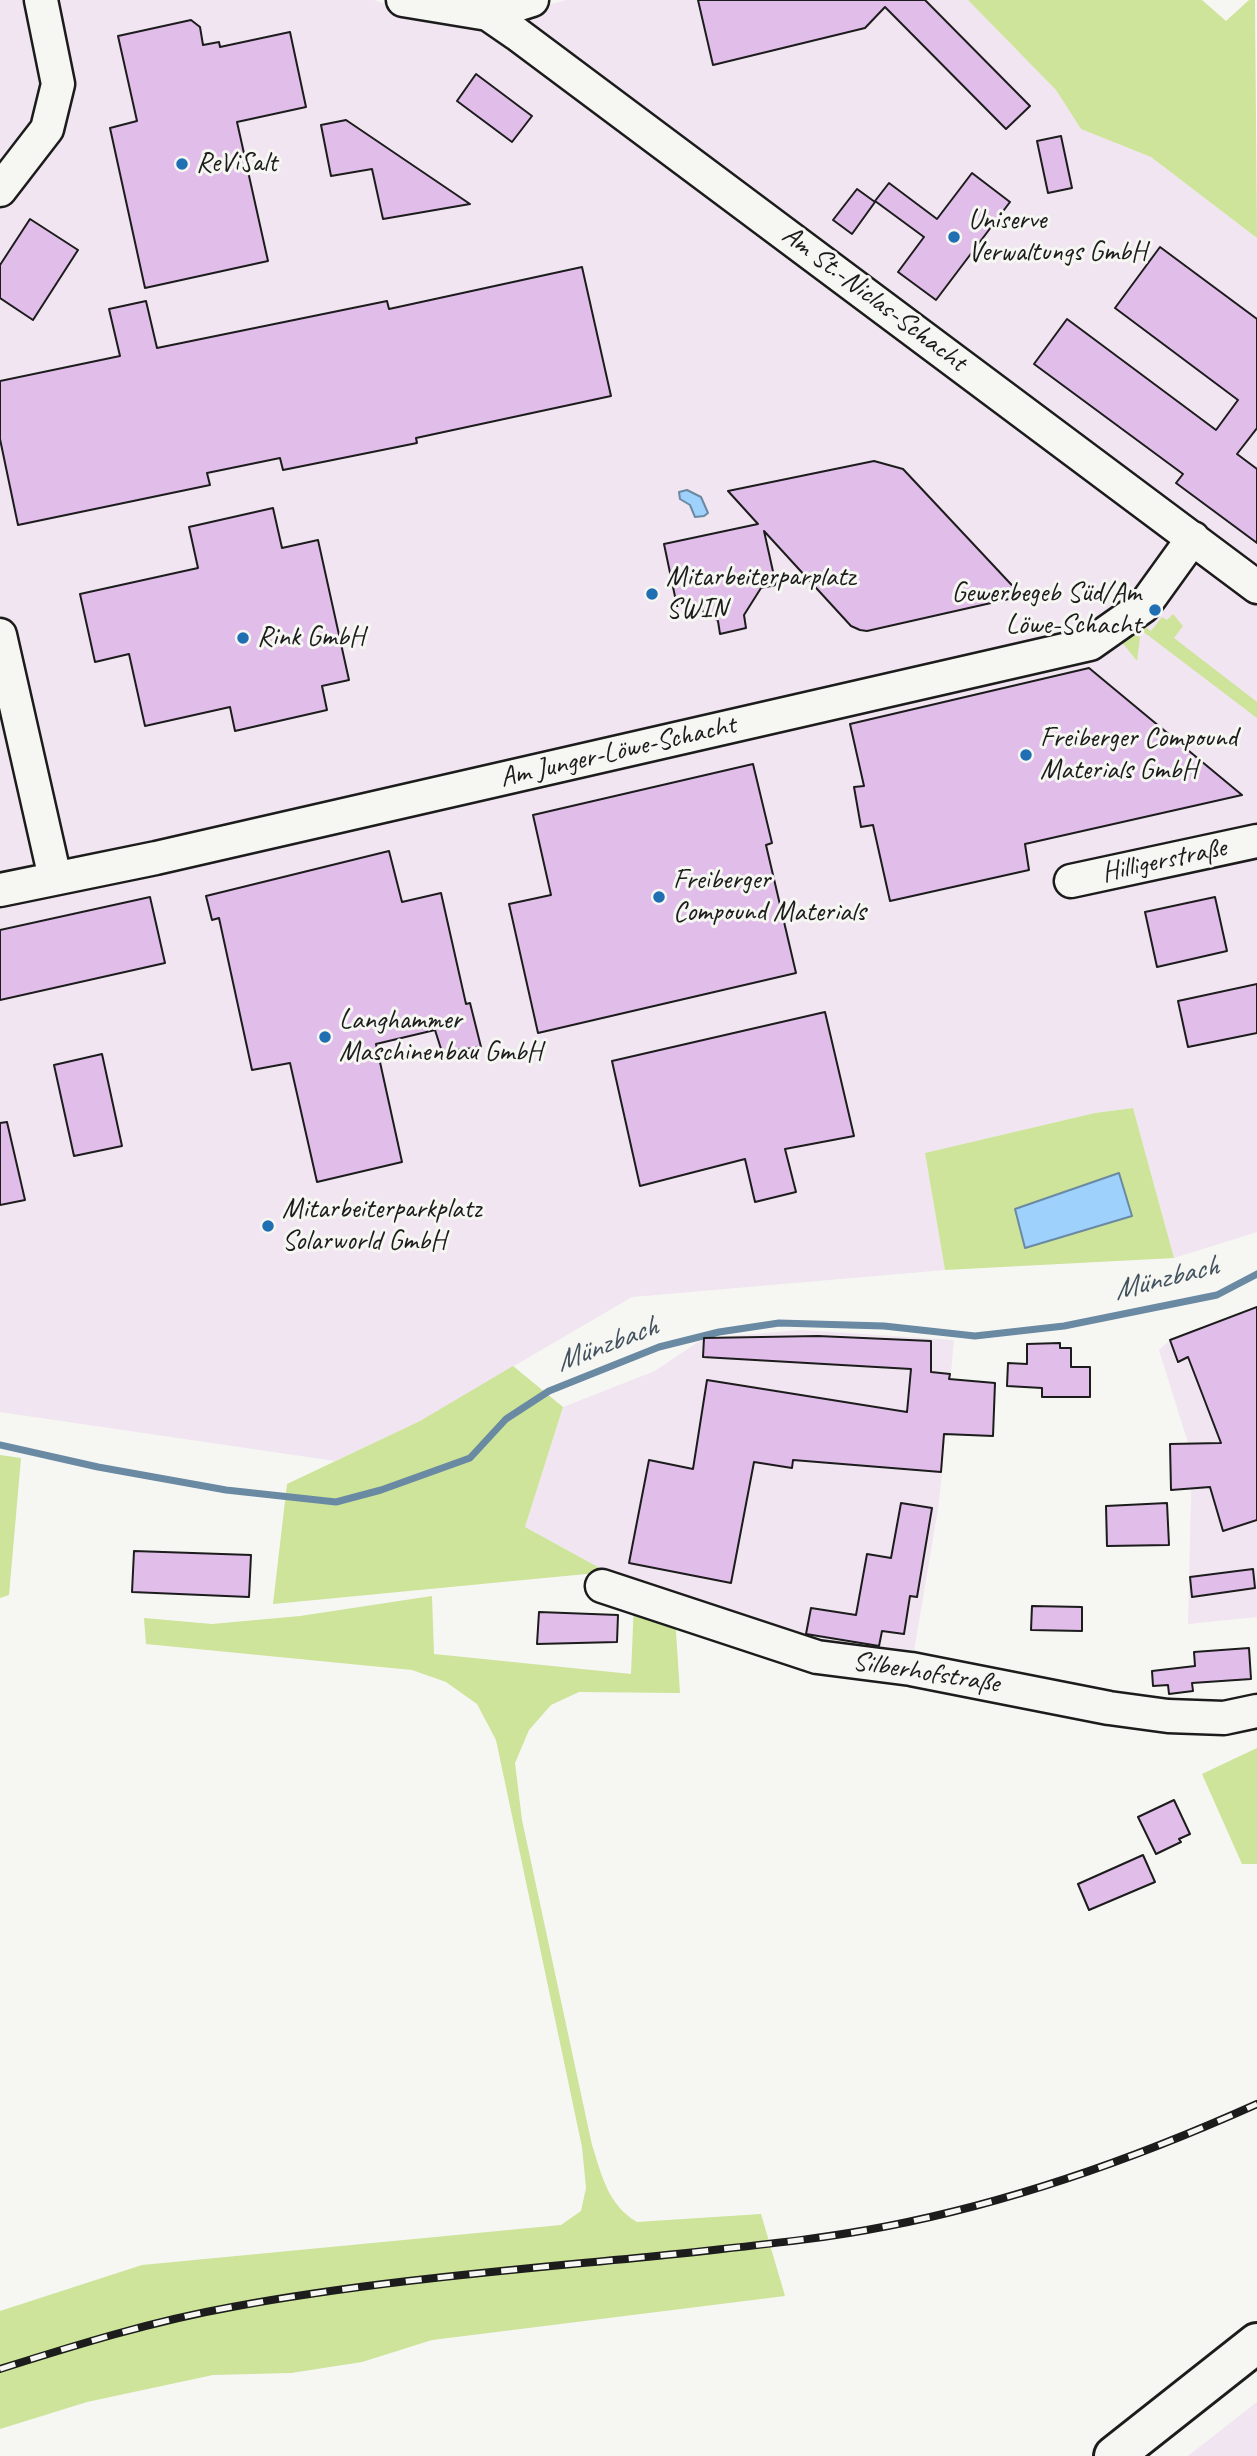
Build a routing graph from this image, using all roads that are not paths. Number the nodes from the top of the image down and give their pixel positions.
1 (41, 0) edge
2 (403, 0) edge
3 (532, 0) edge
4 (488, 15) junction
5 (0, 190) edge
6 (1192, 538) junction
7 (1257, 587) edge
8 (0, 635) edge
9 (1257, 841) edge
10 (55, 878) junction
11 (1071, 881) dead end
12 (0, 890) edge
13 (602, 1586) dead end
14 (1257, 1711) edge
15 (1257, 2343) edge
16 (1114, 2456) edge

1 - 5 street
2 - 4 street, Am St.-Niclas-Schacht
3 - 4 street, Am St.-Niclas-Schacht
4 - 6 street, Am St.-Niclas-Schacht
6 - 7 street, Am St.-Niclas-Schacht
6 - 10 street, Am Junger-Löwe-Schacht
8 - 10 street
9 - 11 street, Hilligerstraße
10 - 12 street, Am Junger-Löwe-Schacht
13 - 14 street, Silberhofstraße
15 - 16 main road

